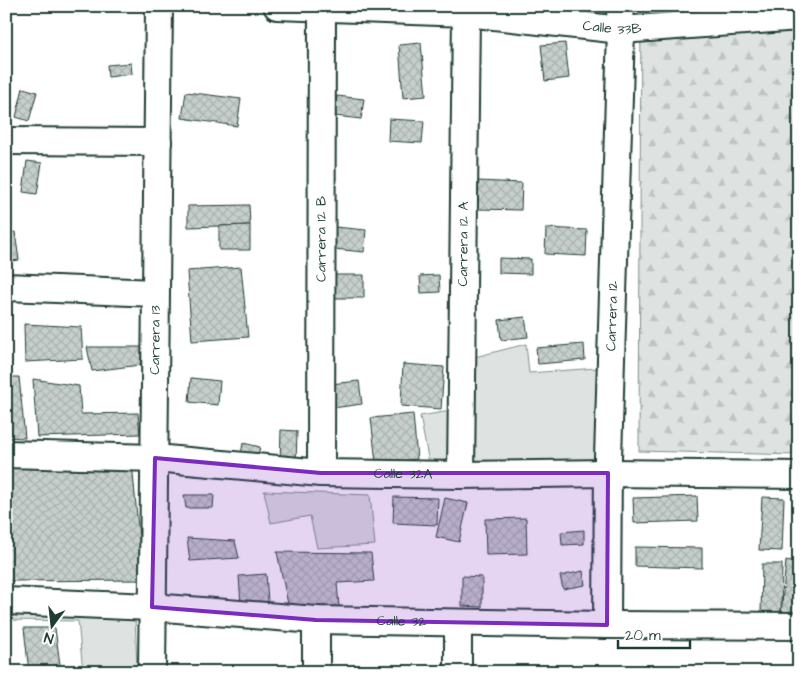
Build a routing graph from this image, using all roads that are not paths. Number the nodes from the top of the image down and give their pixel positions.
1 (159, 6) edge
2 (277, 6) edge
3 (322, 8) edge
4 (450, 11) edge
5 (799, 17) edge
6 (620, 18) edge
7 (6, 141) edge
8 (158, 142) junction
9 (6, 287) edge
10 (156, 293) junction
11 (6, 454) edge
12 (155, 458) junction
13 (608, 472) junction
14 (321, 473) junction
15 (461, 475) junction
16 (799, 475) edge
17 (6, 601) edge
18 (152, 607) junction
19 (316, 620) junction
20 (458, 624) junction
21 (607, 625) junction
22 (799, 626) edge
23 (152, 672) edge
24 (316, 672) edge
25 (458, 672) edge

1 - 8 street, Carrera 13
2 - 3 street, Calle 33B
3 - 4 street, Calle 33B
3 - 14 street, Carrera 12 B
4 - 6 street, Calle 33B
4 - 15 street, Carrera 12 A
5 - 6 street, Calle 33B
6 - 13 street, Carrera 12
7 - 8 street
8 - 10 street, Carrera 13
9 - 10 street
10 - 12 street, Carrera 13
11 - 12 street, Calle 32A
12 - 14 street, Calle 32A
12 - 18 street, Carrera 13
13 - 15 street, Calle 32A
13 - 16 street, Calle 32A
13 - 21 street, Carrera 12
14 - 15 street, Calle 32A
17 - 18 street, Calle 32
18 - 19 street, Calle 32
18 - 23 street, Carrera 13
19 - 20 street, Calle 32
19 - 24 street
20 - 21 street, Calle 32
20 - 25 street
21 - 22 street, Calle 32

